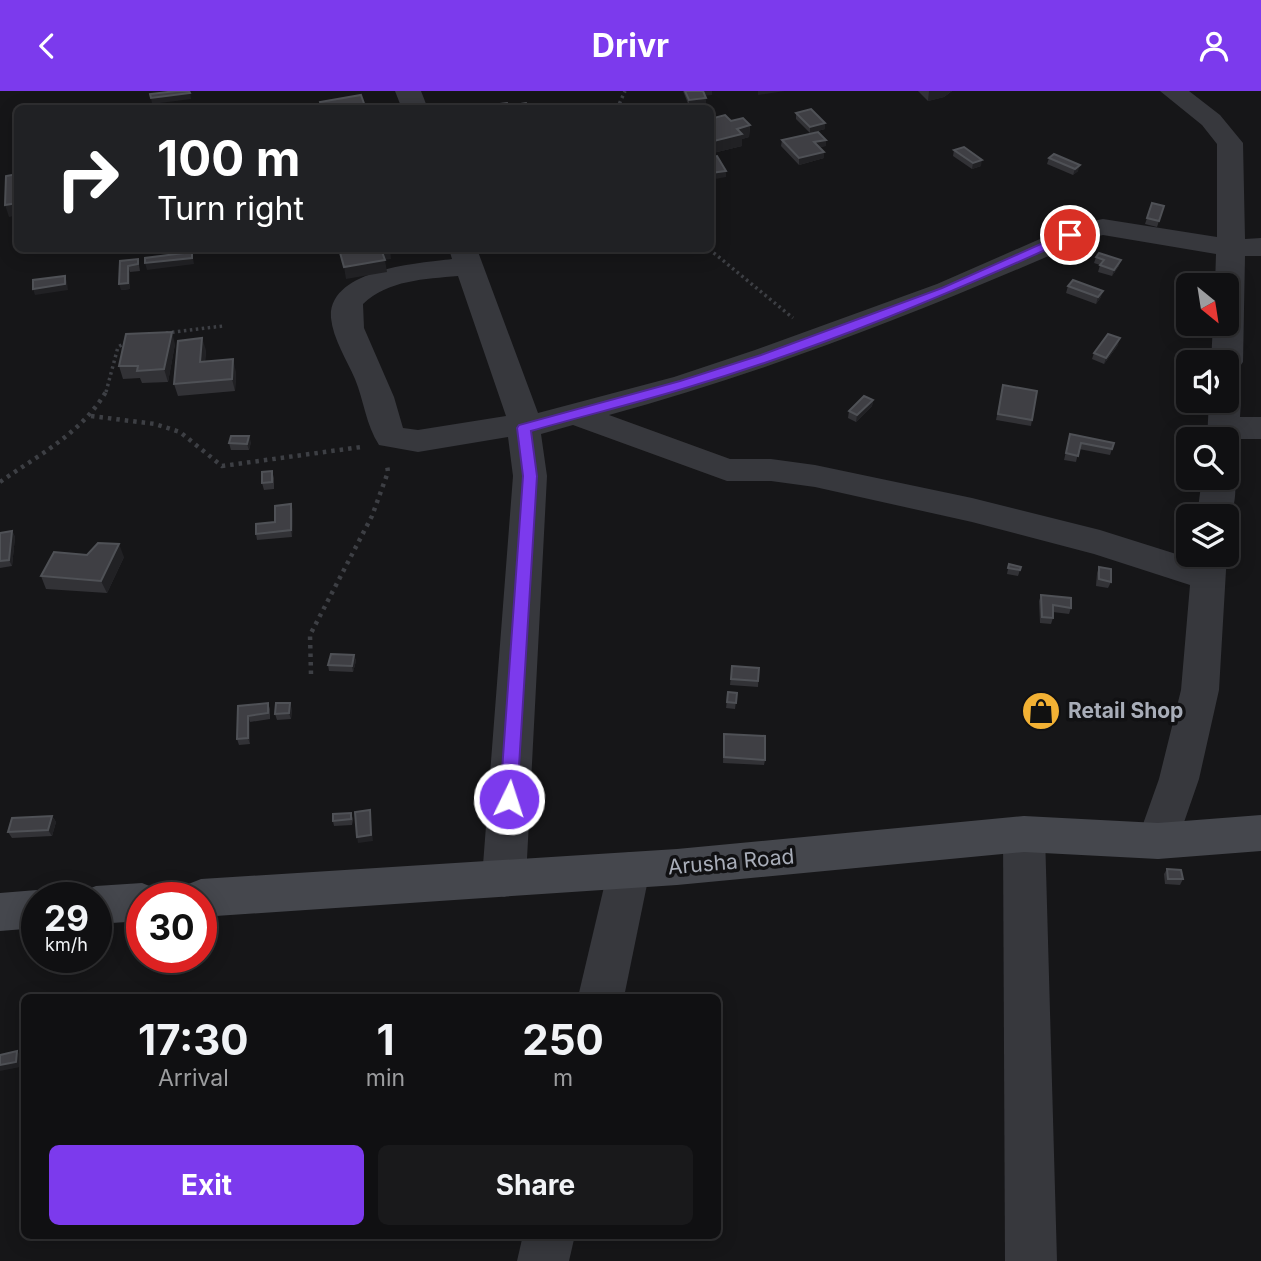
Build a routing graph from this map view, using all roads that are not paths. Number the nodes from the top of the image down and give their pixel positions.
1 (1173, 91) edge
2 (1261, 247) edge
3 (1231, 248) junction
4 (466, 257) edge
5 (1227, 350) edge
6 (574, 414) junction
7 (1224, 423) edge
8 (523, 426) junction
9 (1261, 428) edge
10 (1176, 559) edge
11 (1209, 567) edge
12 (1261, 833) edge
13 (1024, 834) junction
14 (1158, 841) junction
15 (629, 870) junction
16 (504, 878) junction
17 (217, 897) edge
18 (21, 910) edge
19 (0, 912) edge
20 (602, 994) edge
21 (547, 1239) edge
22 (543, 1261) edge
23 (1031, 1261) edge

1 - 3 street
2 - 3 street
3 - 5 street
3 - 6 street
4 - 8 street
4 - 8 street
6 - 8 street
6 - 10 street
7 - 9 street
8 - 16 street
11 - 14 street
12 - 14 main road, Arusha Road
13 - 14 main road, Arusha Road
13 - 15 main road, Arusha Road
13 - 23 street
15 - 16 main road, Arusha Road
15 - 20 street
16 - 17 main road, Arusha Road
18 - 19 main road
21 - 22 street

